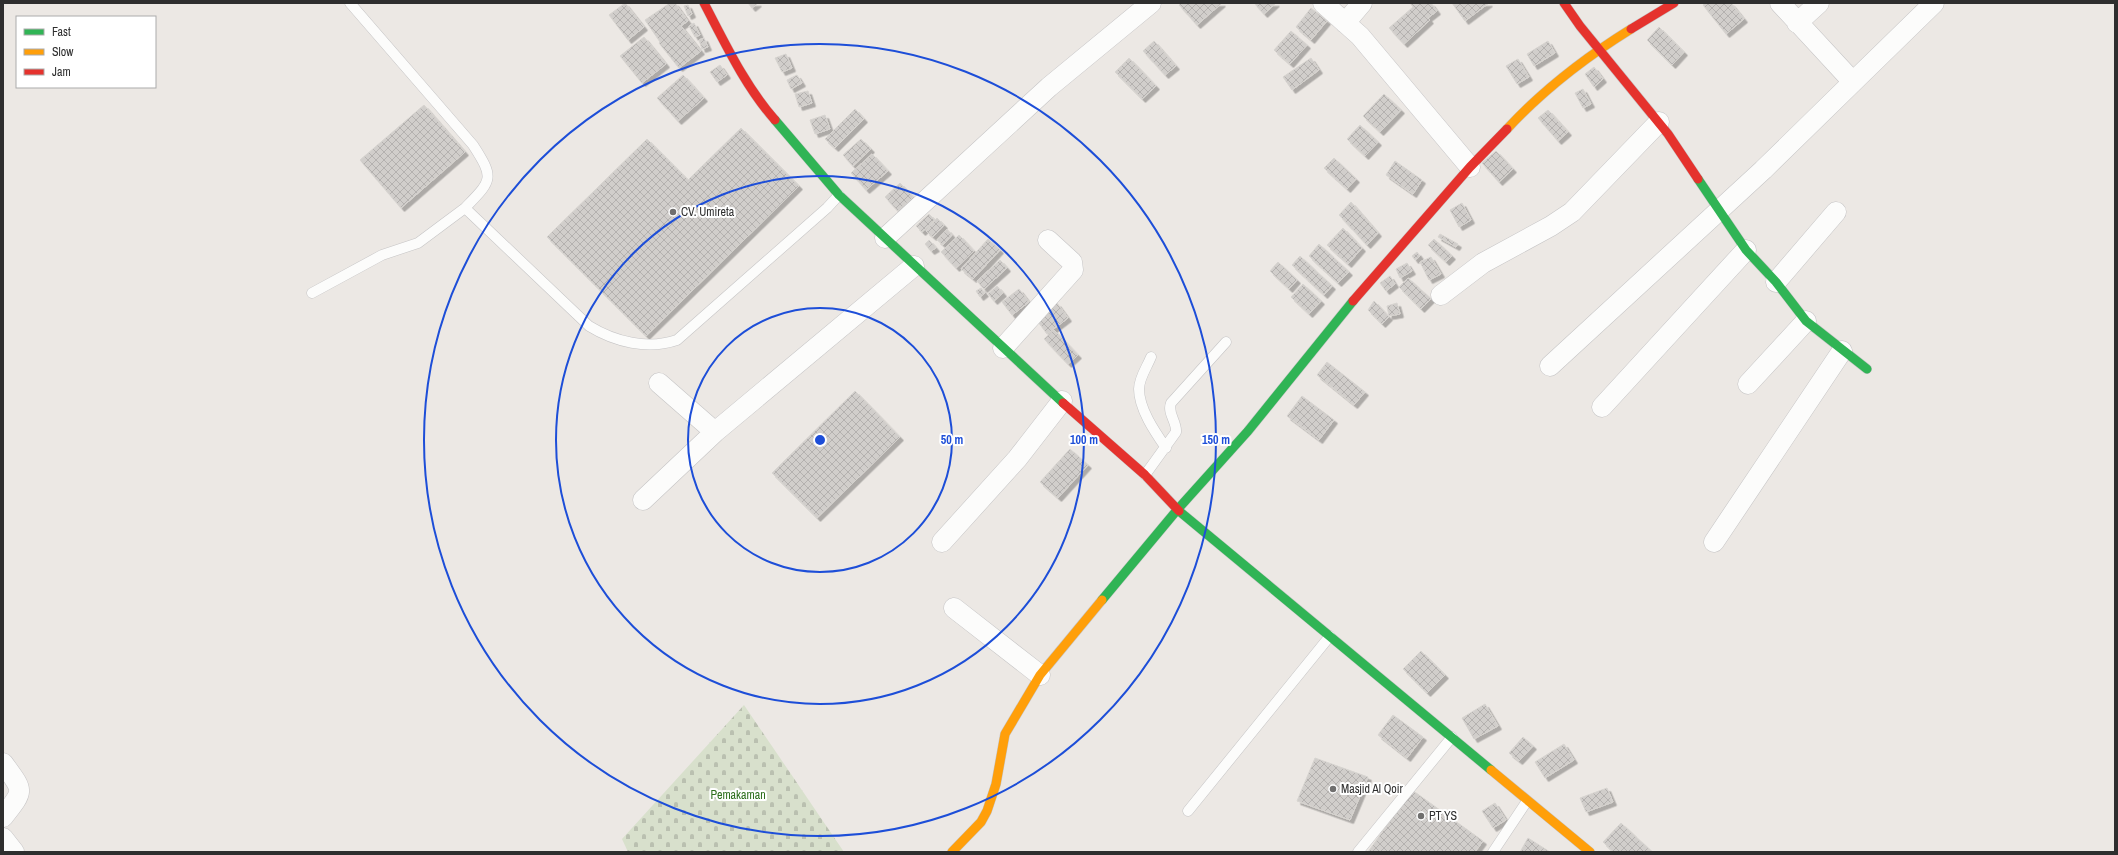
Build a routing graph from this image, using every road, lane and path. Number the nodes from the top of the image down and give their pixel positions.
1 (350, 3) edge
2 (704, 3) edge
3 (1151, 3) edge
4 (1323, 3) edge
5 (1362, 3) edge
6 (1564, 3) edge
7 (1674, 3) edge
8 (1780, 3) edge
9 (1818, 3) edge
10 (1934, 3) edge
11 (1345, 23) junction
12 (1798, 23) junction
13 (1598, 49) junction
14 (1852, 82) junction
15 (1658, 122) junction
16 (1470, 167) junction
17 (839, 195) junction
18 (465, 208) junction
19 (1718, 210) junction
20 (1836, 212) dead end
21 (886, 238) junction
22 (1048, 240) dead end
23 (1746, 250) junction
24 (914, 266) junction
25 (1776, 282) junction
26 (312, 292) dead end
27 (1441, 295) dead end
28 (1806, 321) junction
29 (1226, 342) dead end
30 (1003, 348) junction
31 (1842, 351) junction
32 (1151, 357) dead end
33 (1550, 366) dead end
34 (1867, 369) dead end
35 (659, 383) dead end
36 (1748, 384) dead end
37 (1062, 401) junction
38 (1602, 407) dead end
39 (715, 432) junction
40 (1166, 448) junction
41 (1145, 474) junction
42 (643, 500) dead end
43 (1177, 510) junction
44 (942, 542) dead end
45 (1714, 542) dead end
46 (954, 608) dead end
47 (1330, 636) junction
48 (1040, 675) junction
49 (1452, 737) junction
50 (3, 763) edge
51 (1528, 801) junction
52 (1188, 811) dead end
53 (3, 817) edge
54 (3, 838) edge
55 (14, 852) edge
56 (952, 852) edge
57 (1358, 852) edge
58 (1493, 852) edge
59 (1590, 852) edge

1 - 18 lane
2 - 17 street
3 - 21 street
4 - 11 street
5 - 11 street
6 - 13 street
7 - 13 street
8 - 12 street
9 - 12 street
10 - 14 street
11 - 16 street
12 - 14 street
13 - 15 street
13 - 16 street
14 - 19 street
15 - 19 street
15 - 27 street
16 - 43 street
17 - 18 lane
17 - 21 street
18 - 26 lane
19 - 23 street
19 - 33 street
20 - 25 street
21 - 24 street
22 - 30 street
23 - 25 street
23 - 38 street
24 - 30 street
24 - 39 street
25 - 28 street
28 - 31 street
28 - 36 street
29 - 40 lane
30 - 37 street
31 - 34 street
31 - 45 street
32 - 40 lane
35 - 39 street
37 - 41 street
37 - 44 street
39 - 42 street
40 - 41 lane
41 - 43 street
43 - 47 street
43 - 48 street
46 - 48 street
47 - 49 street
47 - 52 lane
48 - 56 street
49 - 51 street
49 - 57 lane
50 - 53 street
51 - 58 lane
51 - 59 street
54 - 55 street

